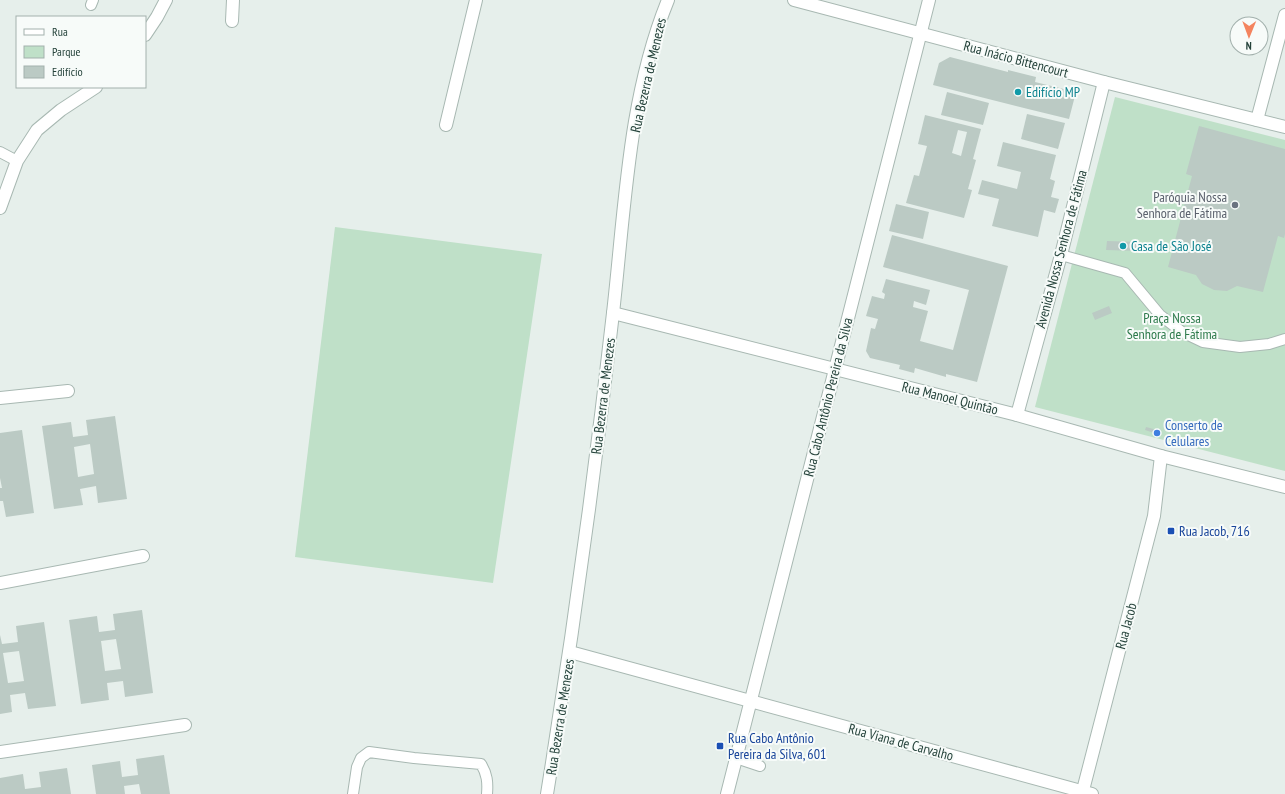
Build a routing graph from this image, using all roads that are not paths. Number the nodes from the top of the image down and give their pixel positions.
1 (166, 0) edge
2 (232, 0) edge
3 (476, 0) edge
4 (668, 0) edge
5 (794, 0) edge
6 (929, 0) edge
7 (1285, 15) edge
8 (232, 21) dead end
9 (146, 34) edge
10 (920, 34) junction
11 (1104, 82) junction
12 (94, 88) edge
13 (1257, 120) junction
14 (446, 125) dead end
15 (1285, 127) edge
16 (0, 152) edge
17 (17, 161) junction
18 (0, 208) edge
19 (1061, 255) junction
20 (613, 313) junction
21 (1285, 339) edge
22 (835, 369) junction
23 (68, 391) dead end
24 (0, 398) edge
25 (1017, 415) junction
26 (1161, 456) junction
27 (1285, 487) edge
28 (143, 556) dead end
29 (0, 583) edge
30 (570, 652) junction
31 (750, 701) junction
32 (185, 725) dead end
33 (0, 752) edge
34 (736, 758) junction
35 (760, 766) dead end
36 (1085, 793) edge
37 (354, 794) edge
38 (487, 794) edge
39 (547, 794) edge
40 (727, 794) edge

1 - 9 street
2 - 8 street
3 - 14 street
4 - 20 street, Rua Bezerra de Menezes
5 - 10 street, Rua Inácio Bittencourt
6 - 10 street, Rua Cabo Antônio Pereira da Silva
7 - 13 street
10 - 11 street, Rua Inácio Bittencourt
10 - 22 street, Rua Cabo Antônio Pereira da Silva
11 - 13 street, Rua Inácio Bittencourt
11 - 19 street, Avenida Nossa Senhora de Fátima
12 - 17 street
13 - 15 street, Rua Inácio Bittencourt
16 - 17 lane
17 - 18 street
19 - 21 lane
19 - 25 street, Avenida Nossa Senhora de Fátima
20 - 22 street, Rua Manoel Quintão
20 - 30 street, Rua Bezerra de Menezes
22 - 25 street, Rua Manoel Quintão
22 - 31 street, Rua Cabo Antônio Pereira da Silva
23 - 24 street
25 - 26 street, Rua Manoel Quintão
26 - 27 street, Rua Manoel Quintão
26 - 36 street, Rua Jacob
28 - 29 street
30 - 31 street, Rua Viana de Carvalho
30 - 39 street, Rua Bezerra de Menezes
31 - 34 street, Rua Cabo Antônio Pereira da Silva
31 - 36 street, Rua Viana de Carvalho
32 - 33 street
34 - 35 lane
34 - 40 street, Rua Cabo Antônio Pereira da Silva
37 - 38 lane

